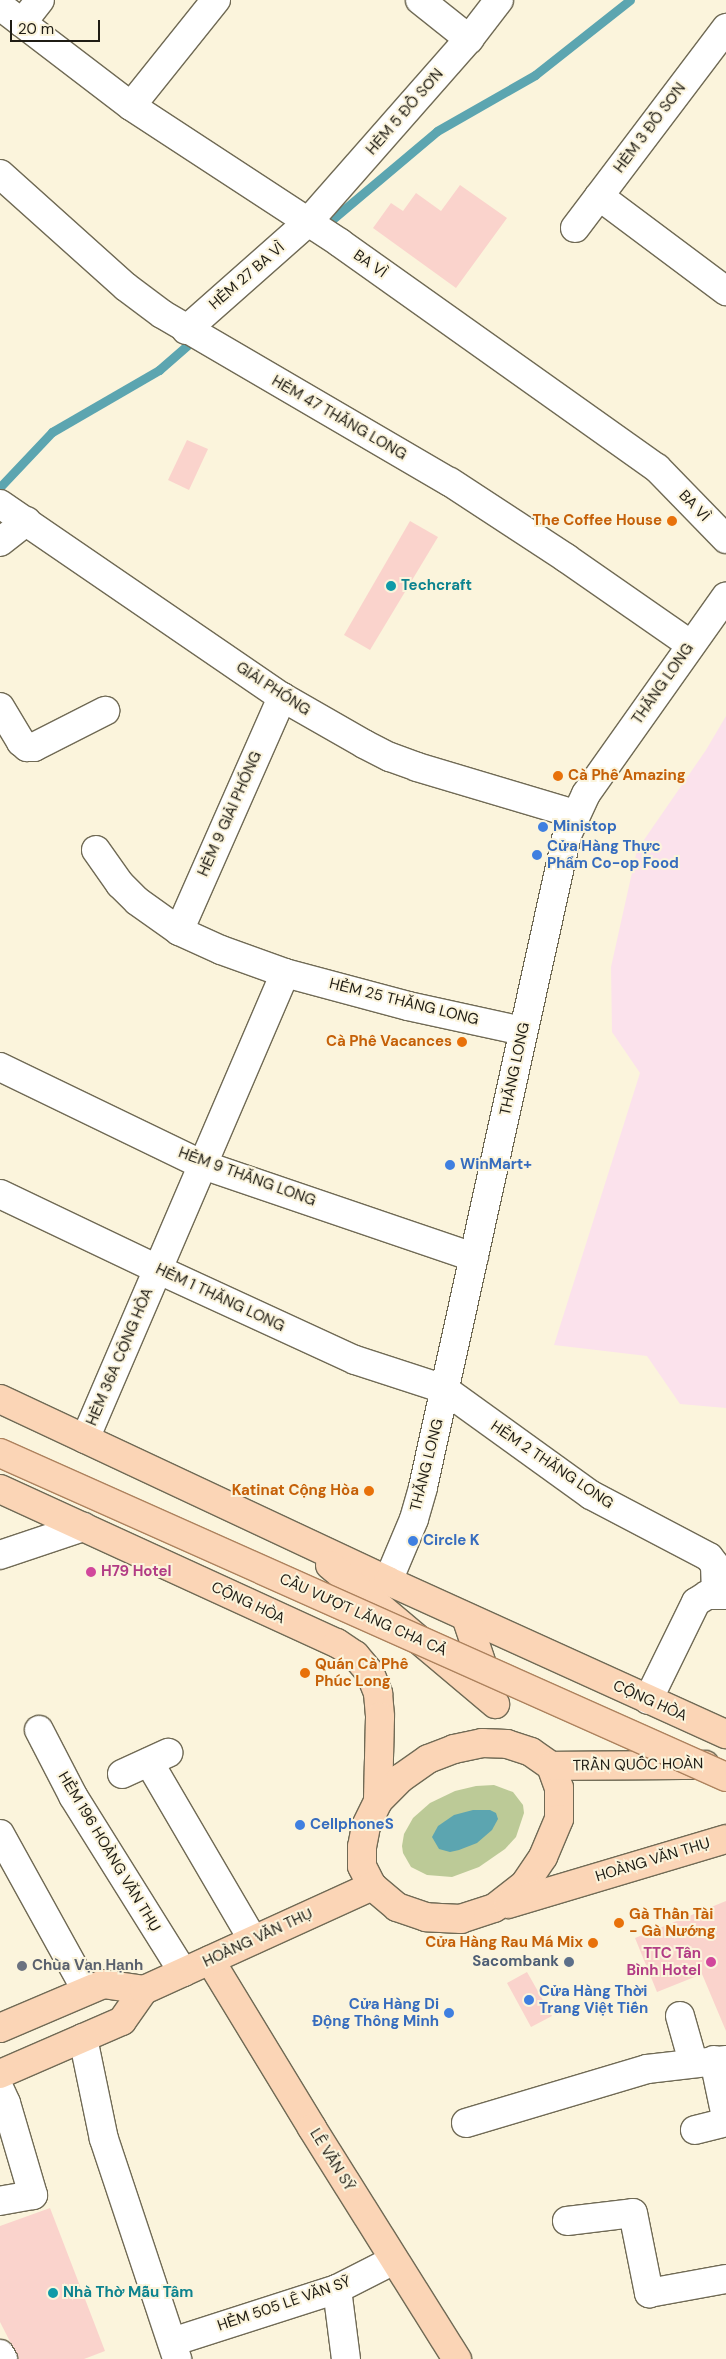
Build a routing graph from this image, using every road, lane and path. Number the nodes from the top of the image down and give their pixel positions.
1 (40, 0) edge
2 (216, 0) edge
3 (420, 0) edge
4 (499, 0) edge
5 (0, 6) edge
6 (22, 23) junction
7 (726, 28) edge
8 (469, 39) junction
9 (131, 106) junction
10 (0, 174) edge
11 (599, 196) junction
12 (308, 222) junction
13 (575, 228) dead end
14 (726, 291) edge
15 (194, 334) junction
16 (0, 504) edge
17 (27, 520) junction
18 (726, 539) edge
19 (0, 542) edge
20 (726, 596) edge
21 (691, 646) junction
22 (282, 697) junction
23 (0, 707) edge
24 (104, 710) dead end
25 (574, 814) junction
26 (96, 850) dead end
27 (179, 931) junction
28 (285, 973) junction
29 (523, 1031) junction
30 (0, 1067) edge
31 (203, 1165) junction
32 (0, 1194) edge
33 (474, 1257) junction
34 (157, 1270) junction
35 (444, 1389) junction
36 (0, 1399) edge
37 (85, 1439) junction
38 (0, 1453) edge
39 (0, 1489) edge
40 (83, 1527) junction
41 (300, 1539) junction
42 (0, 1555) edge
43 (388, 1581) junction
44 (721, 1595) edge
45 (466, 1617) junction
46 (648, 1700) junction
47 (495, 1704) junction
48 (39, 1730) dead end
49 (726, 1734) edge
50 (507, 1744) junction
51 (726, 1764) edge
52 (551, 1766) junction
53 (122, 1774) dead end
54 (726, 1777) edge
55 (378, 1801) junction
56 (0, 1834) edge
57 (726, 1838) edge
58 (372, 1886) junction
59 (494, 1908) junction
60 (253, 1940) junction
61 (210, 1960) junction
62 (183, 1972) junction
63 (86, 1990) junction
64 (144, 1990) junction
65 (680, 2016) dead end
66 (0, 2028) edge
67 (83, 2038) junction
68 (711, 2061) edge
69 (0, 2074) edge
70 (0, 2090) edge
71 (726, 2117) edge
72 (726, 2122) edge
73 (466, 2123) dead end
74 (695, 2130) dead end
75 (0, 2201) edge
76 (567, 2221) dead end
77 (394, 2260) junction
78 (726, 2278) edge
79 (337, 2289) junction
80 (174, 2350) edge
81 (0, 2354) edge
82 (3, 2359) edge
83 (346, 2359) edge
84 (457, 2359) edge

1 - 6 street
2 - 9 street
3 - 8 street
4 - 8 street, HẺM 5 ĐỒ SƠN
5 - 6 street, BA VÌ
6 - 9 street, BA VÌ
7 - 11 street, HẺM 3 ĐỒ SƠN
8 - 12 street, HẺM 5 ĐỒ SƠN
9 - 12 street, BA VÌ
10 - 15 street, HẺM 47 THĂNG LONG
11 - 13 street, HẺM 3 ĐỒ SƠN
11 - 14 street
12 - 15 street, HẺM 27 BA VÌ
12 - 18 street, BA VÌ
15 - 21 street, HẺM 47 THĂNG LONG
16 - 17 street, GIẢI PHÓNG
17 - 19 street
17 - 22 street, GIẢI PHÓNG
20 - 21 street, THĂNG LONG
21 - 25 street, THĂNG LONG
22 - 25 street, GIẢI PHÓNG
22 - 27 street, HẺM 9 GIẢI PHÓNG
23 - 24 street
25 - 29 street, THĂNG LONG
26 - 27 street, HẺM 25 THĂNG LONG
27 - 28 street, HẺM 25 THĂNG LONG
28 - 29 street, HẺM 25 THĂNG LONG
28 - 31 street, HẺM 36A CỘNG HÒA
29 - 33 street, THĂNG LONG
30 - 31 street, HẺM 9 THĂNG LONG
31 - 33 street, HẺM 9 THĂNG LONG
31 - 34 street, HẺM 36A CỘNG HÒA
32 - 34 street, HẺM 1 THĂNG LONG
33 - 35 street, THĂNG LONG
34 - 35 street, HẺM 1 THĂNG LONG
34 - 37 street, HẺM 36A CỘNG HÒA
35 - 43 street, THĂNG LONG
35 - 44 street, HẺM 2 THĂNG LONG
36 - 37 main road, CỘNG HÒA
37 - 41 main road, CỘNG HÒA
38 - 54 main road, CẦU VƯỢT LĂNG CHA CẢ, bridge
39 - 40 main road, CỘNG HÒA
40 - 42 street
40 - 55 main road, CỘNG HÒA
41 - 43 main road, CỘNG HÒA
41 - 47 main road
43 - 45 main road, CỘNG HÒA
44 - 46 street
45 - 46 main road, CỘNG HÒA
45 - 47 main road
46 - 49 main road, CỘNG HÒA
47 - 50 main road
48 - 62 street, HẺM 196 HOÀNG VĂN THỤ
50 - 52 main road
50 - 55 main road
51 - 52 main road, TRẦN QUỐC HOÀN
52 - 59 main road
53 - 60 street
55 - 58 main road
56 - 63 street
57 - 59 main road, HOÀNG VĂN THỤ
58 - 59 main road, HOÀNG VĂN THỤ
58 - 60 main road, HOÀNG VĂN THỤ
60 - 61 main road, HOÀNG VĂN THỤ
61 - 62 main road, HOÀNG VĂN THỤ
61 - 77 main road, LÊ VĂN SỸ
62 - 64 main road, HOÀNG VĂN THỤ
63 - 64 main road
63 - 66 main road
64 - 67 main road, HOÀNG VĂN THỤ
65 - 68 street
67 - 69 main road, HOÀNG VĂN THỤ
67 - 80 street
68 - 71 street
68 - 73 street
70 - 75 street
72 - 74 street
76 - 78 street
77 - 79 street, HẺM 505 LÊ VĂN SỸ
77 - 84 main road, LÊ VĂN SỸ
79 - 80 street, HẺM 505 LÊ VĂN SỸ
79 - 83 street
81 - 82 street

